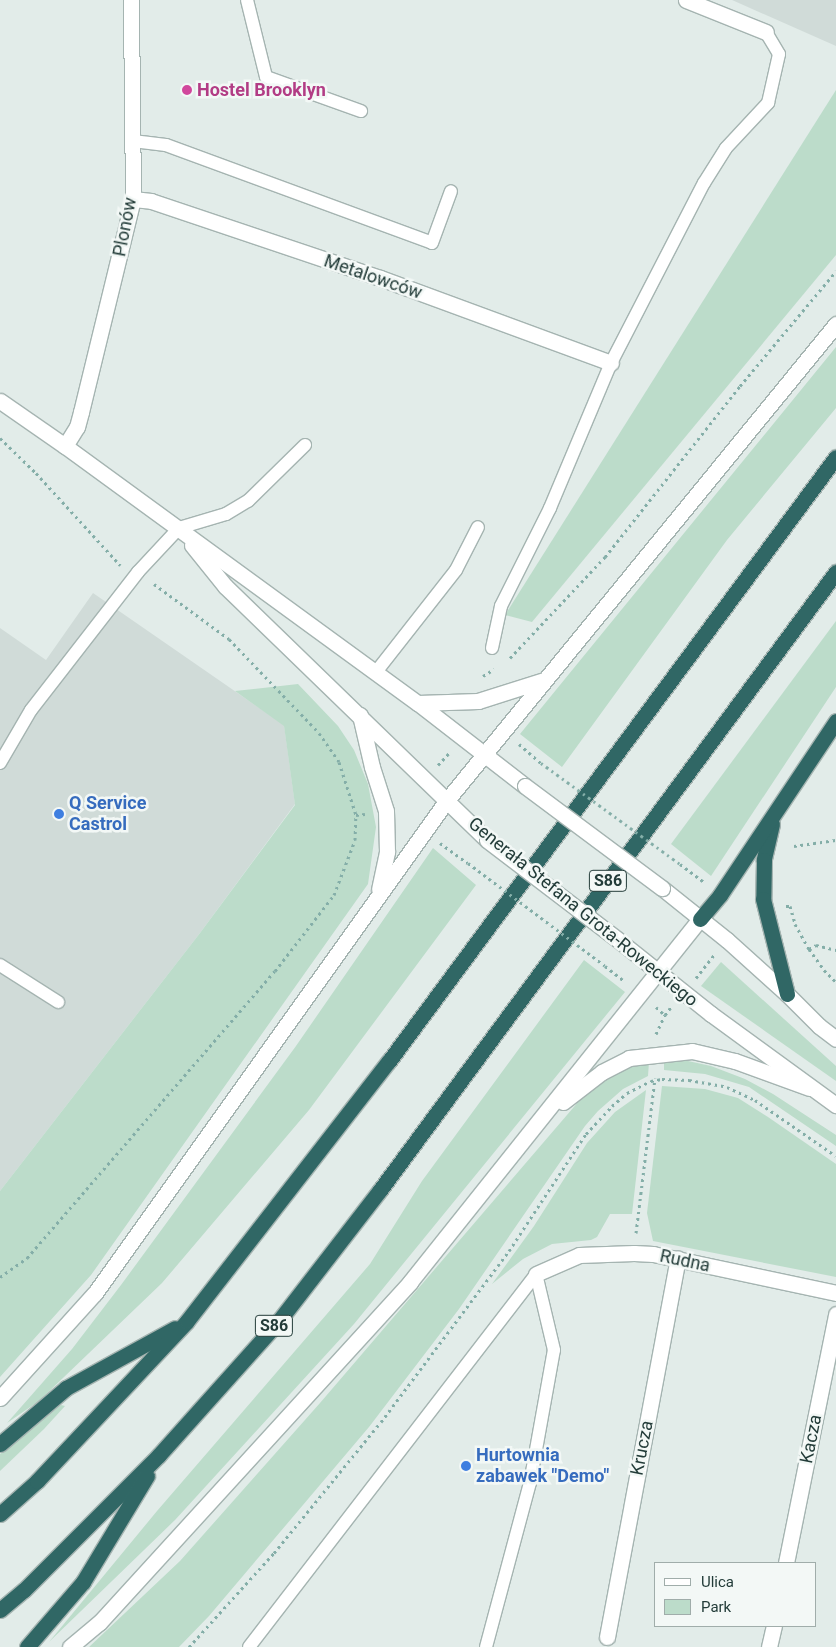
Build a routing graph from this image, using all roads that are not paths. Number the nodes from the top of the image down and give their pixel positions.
1 (131, 0) edge
2 (247, 0) edge
3 (686, 0) edge
4 (766, 32) joint
5 (361, 111) dead end
6 (133, 142) junction
7 (451, 191) dead end
8 (133, 199) junction
9 (836, 324) edge
10 (611, 363) junction
11 (0, 401) edge
12 (305, 445) dead end
13 (65, 446) junction
14 (836, 457) edge
15 (478, 527) dead end
16 (178, 528) junction
17 (836, 572) edge
18 (492, 648) dead end
19 (376, 672) junction
20 (544, 680) junction
21 (418, 702) junction
22 (360, 715) junction
23 (836, 722) edge
24 (484, 754) junction
25 (0, 763) edge
26 (448, 800) junction
27 (775, 813) junction
28 (378, 895) junction
29 (700, 919) junction
30 (0, 965) edge
31 (659, 974) junction
32 (787, 994) junction
33 (58, 1002) dead end
34 (836, 1039) edge
35 (809, 1088) junction
36 (836, 1105) edge
37 (544, 1117) junction
38 (678, 1259) junction
39 (536, 1274) junction
40 (836, 1293) edge
41 (836, 1314) edge
42 (187, 1321) junction
43 (0, 1398) edge
44 (0, 1444) edge
45 (159, 1455) junction
46 (0, 1514) edge
47 (786, 1562) edge
48 (0, 1610) edge
49 (774, 1627) edge
50 (607, 1638) dead end
51 (27, 1647) edge
52 (70, 1647) edge
53 (249, 1647) edge
54 (486, 1647) edge
55 (769, 1647) edge

1 - 6 street, Plonów
2 - 5 lane
3 - 4 street
4 - 10 lane
6 - 7 lane
6 - 8 street, Plonów
8 - 10 street, Metalowców
8 - 13 street, Plonów
9 - 20 street
10 - 18 lane
11 - 13 street, Generała Stefana Grota-Roweckiego
12 - 16 lane
13 - 16 street, Generała Stefana Grota-Roweckiego
14 - 42 highway
15 - 19 lane
16 - 19 street, Generała Stefana Grota-Roweckiego
16 - 22 street, Generała Stefana Grota-Roweckiego
16 - 25 lane
17 - 45 highway, S86
19 - 21 street, Generała Stefana Grota-Roweckiego
20 - 21 street
20 - 24 street
21 - 24 street, Generała Stefana Grota-Roweckiego
22 - 26 street, Generała Stefana Grota-Roweckiego
22 - 28 street
23 - 27 highway
24 - 26 street
24 - 29 street, Generała Stefana Grota-Roweckiego, bridge
26 - 28 street
26 - 31 street, Generała Stefana Grota-Roweckiego, bridge
27 - 29 highway
27 - 32 highway
28 - 43 street
29 - 31 street
29 - 32 street, Generała Stefana Grota-Roweckiego
30 - 33 lane
31 - 35 street, Generała Stefana Grota-Roweckiego
31 - 37 street
32 - 34 street, Generała Stefana Grota-Roweckiego
35 - 36 street, Generała Stefana Grota-Roweckiego
35 - 37 street
37 - 52 street
38 - 39 street, Rudna
38 - 40 street, Rudna
38 - 50 street, Krucza
39 - 53 lane
39 - 54 lane
41 - 47 street, Kacza
42 - 44 highway
42 - 46 highway
45 - 48 highway, S86
45 - 51 highway
49 - 55 street

